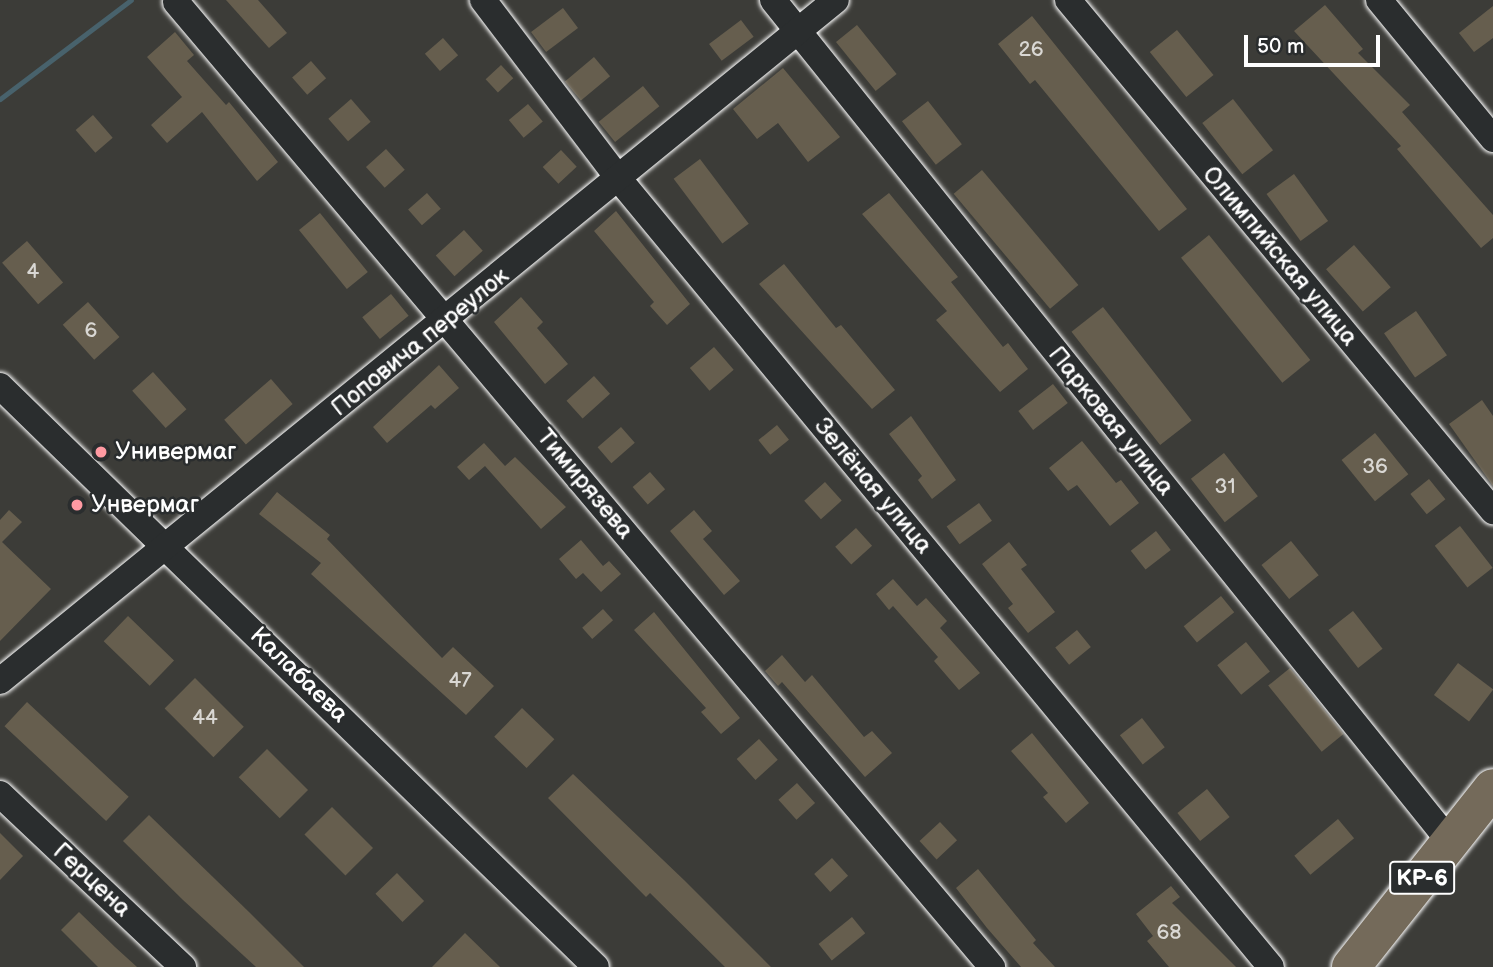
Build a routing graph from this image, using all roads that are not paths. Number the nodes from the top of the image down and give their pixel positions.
1 (483, 0) edge
2 (773, 0) edge
3 (836, 0) edge
4 (1068, 0) edge
5 (1379, 0) edge
6 (176, 2) dead end
7 (799, 33) junction
8 (1493, 139) edge
9 (618, 178) junction
10 (447, 321) junction
11 (0, 386) edge
12 (1493, 511) edge
13 (169, 548) junction
14 (0, 681) edge
15 (1493, 788) edge
16 (0, 794) edge
17 (1450, 842) junction
18 (183, 967) edge
19 (596, 967) edge
20 (992, 967) edge
21 (1271, 967) edge
22 (1351, 967) edge

1 - 9 street, Зелёная улица
2 - 7 street, Парковая улица
3 - 7 street, Поповича переулок
4 - 12 street, Олимпийская улица
5 - 8 street
6 - 10 street, Тимирязева
7 - 9 street, Поповича переулок
7 - 17 street, Парковая улица
9 - 10 street, Поповича переулок
9 - 21 street, Зелёная улица
10 - 13 street, Поповича переулок
10 - 20 street, Тимирязева
11 - 13 street, Калабаева
13 - 14 street, Поповича переулок
13 - 19 street, Калабаева
15 - 17 highway, KP-6
16 - 18 street, Герцена
17 - 22 highway, KP-6

